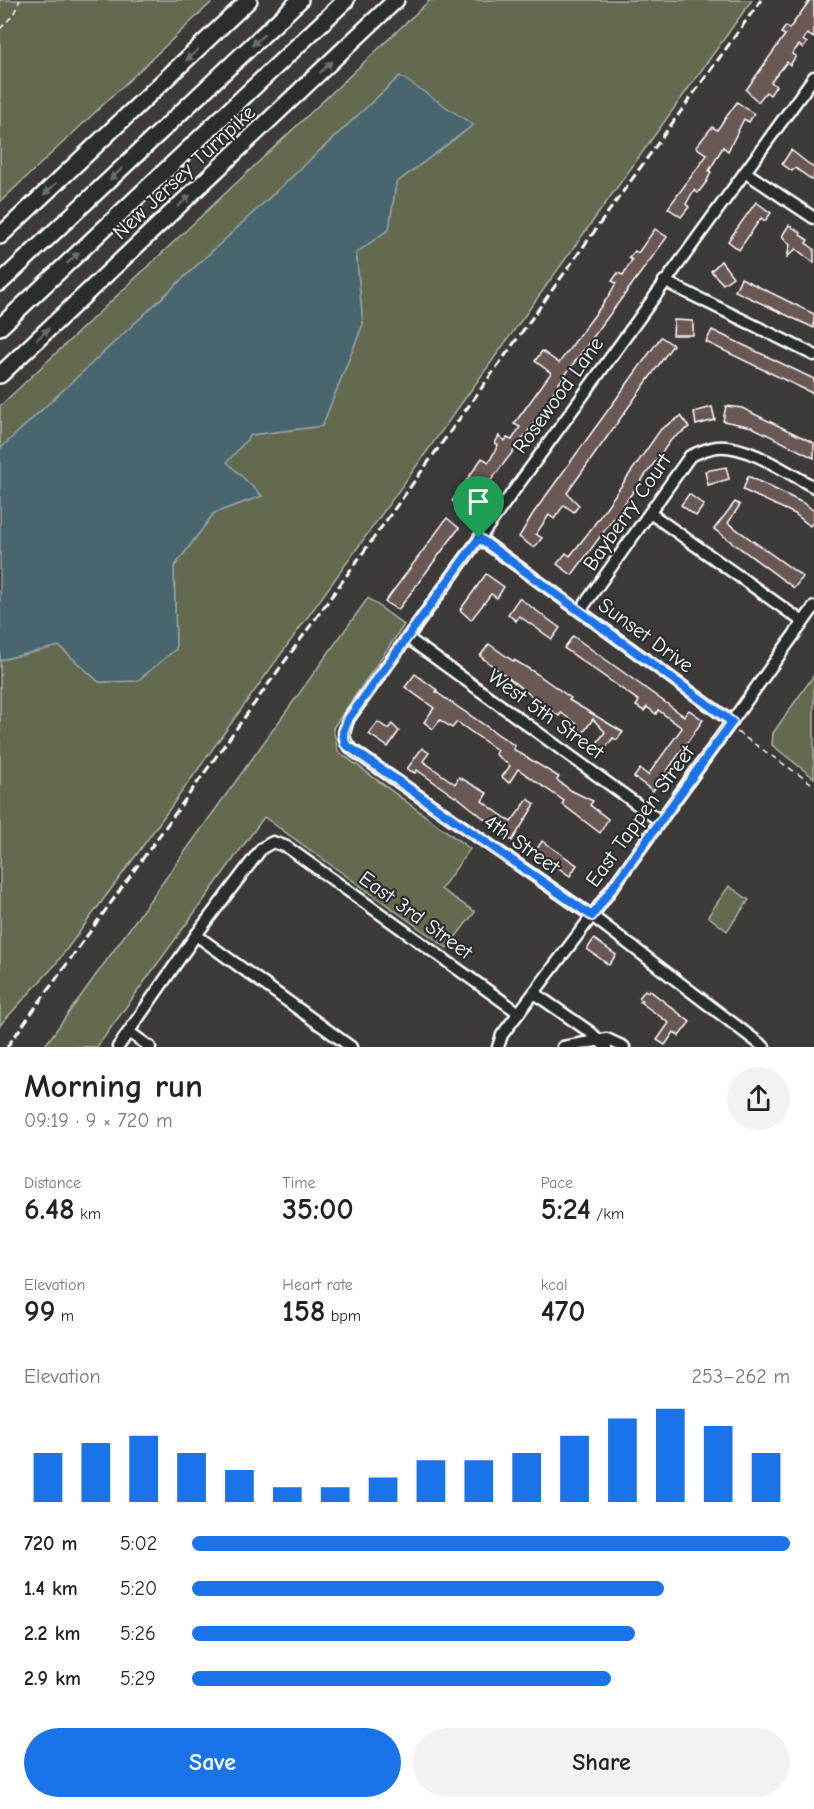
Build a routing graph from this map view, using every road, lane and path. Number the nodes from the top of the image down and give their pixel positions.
1 (20, 0) edge
2 (249, 0) edge
3 (300, 0) edge
4 (346, 0) edge
5 (396, 0) edge
6 (0, 29) edge
7 (813, 79) edge
8 (745, 172) junction
9 (814, 218) edge
10 (0, 236) edge
11 (664, 282) junction
12 (0, 283) edge
13 (0, 327) edge
14 (814, 355) edge
15 (0, 375) edge
16 (814, 487) edge
17 (650, 513) junction
18 (479, 538) junction
19 (814, 607) edge
20 (580, 611) junction
21 (803, 622) junction
22 (409, 639) junction
23 (734, 727) junction
24 (344, 739) joint
25 (814, 785) edge
26 (660, 821) junction
27 (592, 916) junction
28 (196, 935) junction
29 (534, 993) junction
30 (519, 1013) junction
31 (129, 1032) junction
32 (602, 1043) edge
33 (118, 1047) edge
34 (150, 1047) edge
35 (351, 1047) edge
36 (498, 1047) edge
37 (563, 1047) edge
38 (624, 1047) edge
39 (764, 1047) edge

1 - 6 path
2 -> 10 highway
3 -> 12 highway
13 -> 4 highway, New Jersey Turnpike
15 -> 5 highway, New Jersey Turnpike
7 - 8 street, Rosewood Lane
8 - 9 street
8 - 11 street, Rosewood Lane
11 - 14 street
11 - 18 street, Rosewood Lane
16 - 17 street, Bayberry Court
17 - 20 street, Bayberry Court
17 - 21 street
18 - 20 street, Sunset Drive
18 - 22 street, Rosewood Lane
19 - 21 street, East Tappen Street
20 - 23 street, Sunset Drive
21 - 23 street, East Tappen Street
22 - 24 street, Rosewood Lane
22 - 26 street, West 5th Street
23 - 25 path
23 - 26 street, East Tappen Street
24 - 27 street, 4th Street
26 - 27 street, East Tappen Street
27 - 29 street, East Tappen Street
27 - 39 street, 4th Street
28 - 30 street, East 3rd Street
28 - 31 street
28 - 35 street
29 - 30 street, East Tappen Street
29 - 32 street
30 - 36 street, East Tappen Street
31 - 33 street
31 - 34 street
32 - 37 street
32 - 38 street

